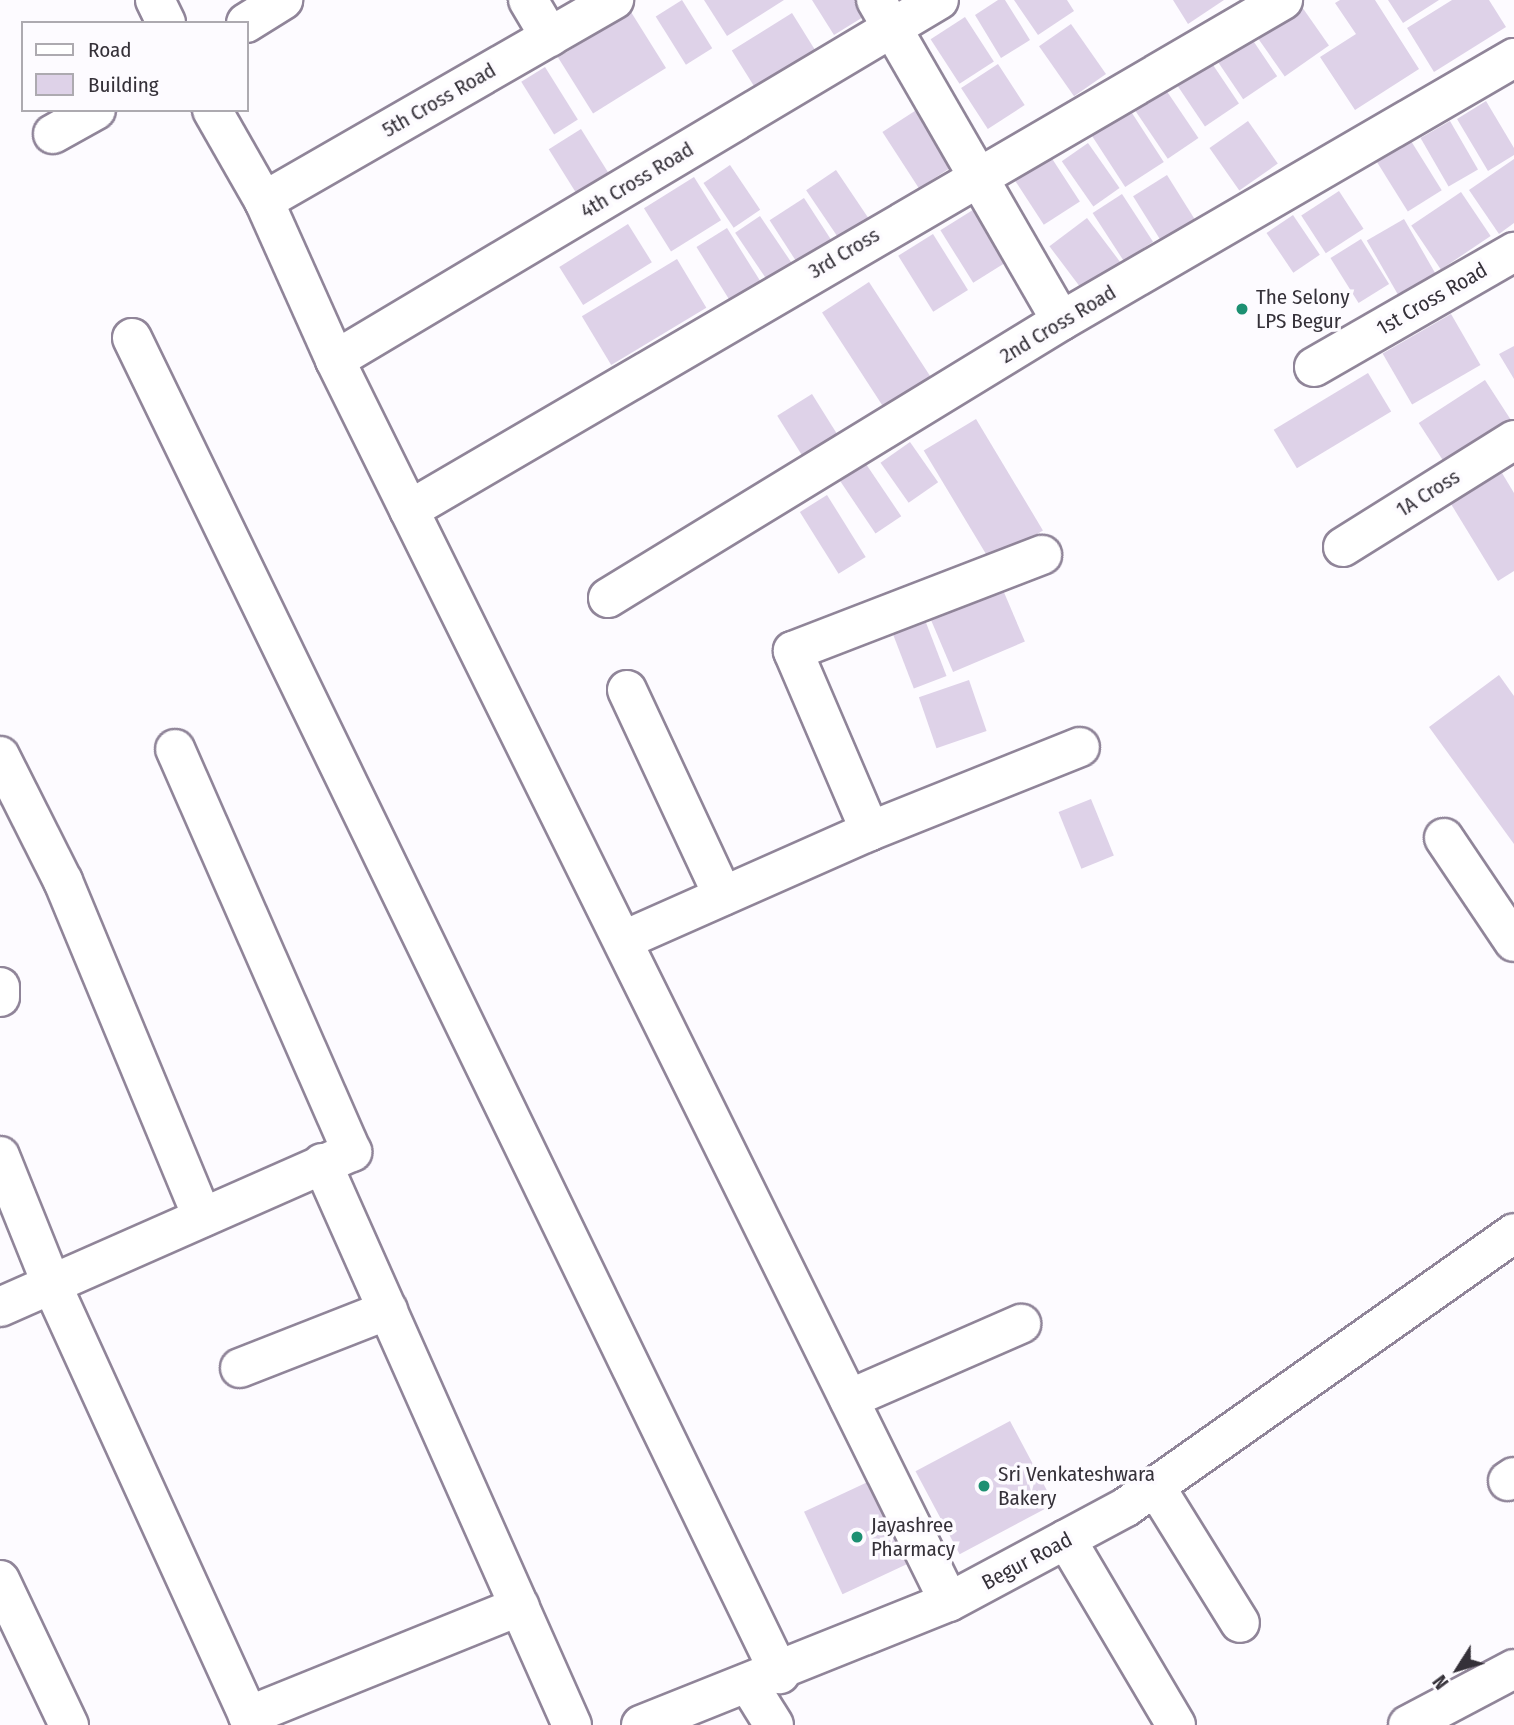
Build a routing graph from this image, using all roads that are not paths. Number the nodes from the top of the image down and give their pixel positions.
1 (155, 0) edge
2 (283, 0) edge
3 (528, 0) edge
4 (614, 0) edge
5 (939, 0) edge
6 (1283, 0) edge
7 (884, 14) edge
8 (165, 21) edge
9 (248, 22) edge
10 (550, 37) junction
11 (1514, 58) edge
12 (92, 112) edge
13 (213, 112) edge
14 (52, 134) dead end
15 (977, 174) junction
16 (264, 201) junction
17 (1514, 252) edge
18 (1061, 321) junction
19 (132, 338) dead end
20 (335, 360) junction
21 (1314, 367) dead end
22 (1514, 440) edge
23 (409, 510) junction
24 (1343, 547) dead end
25 (1042, 555) dead end
26 (608, 598) dead end
27 (627, 690) dead end
28 (1080, 747) dead end
29 (175, 749) dead end
30 (0, 756) edge
31 (870, 831) junction
32 (1444, 838) dead end
33 (723, 896) junction
34 (624, 940) junction
35 (1514, 942) edge
36 (0, 987) edge
37 (0, 997) edge
38 (0, 1157) edge
39 (322, 1163) junction
40 (202, 1217) junction
41 (1514, 1233) edge
42 (51, 1283) junction
43 (0, 1307) edge
44 (388, 1310) junction
45 (1021, 1324) dead end
46 (240, 1368) dead end
47 (849, 1399) junction
48 (1155, 1486) junction
49 (1066, 1539) junction
50 (0, 1580) edge
51 (949, 1602) junction
52 (520, 1606) junction
53 (1240, 1623) dead end
54 (1514, 1669) edge
55 (765, 1679) junction
56 (250, 1720) edge
57 (667, 1721) edge
58 (69, 1725) edge
59 (572, 1725) edge
60 (774, 1725) edge
61 (1176, 1725) edge
62 (1408, 1725) edge

1 - 8 street
2 - 9 street
3 - 10 street
4 - 10 street, 5th Cross Road
5 - 7 street, 4th Cross Road
6 - 15 street, 3rd Cross
7 - 15 street
7 - 20 street, 4th Cross Road
10 - 16 street, 5th Cross Road
11 - 18 street, 2nd Cross Road
12 - 14 street
13 - 16 street
15 - 18 street
15 - 23 street, 3rd Cross
16 - 20 street
17 - 21 street, 1st Cross Road
18 - 26 street, 2nd Cross Road
19 - 55 street
20 - 23 street
22 - 24 street, 1A Cross
23 - 34 street
25 - 31 street
27 - 33 street
28 - 31 street
29 - 39 street
30 - 40 street
31 - 33 street
32 - 35 street
33 - 34 street
34 - 47 street
36 - 37 street
38 - 42 street
39 - 40 street
39 - 44 street
40 - 42 street
41 - 48 street, Begur Road
42 - 43 street
42 - 56 street
44 - 46 street
44 - 52 street
45 - 47 street
47 - 51 street
48 - 49 street, Begur Road
48 - 53 street
49 - 51 street, Begur Road
49 - 61 street
50 - 58 street
51 - 55 street, Begur Road
52 - 56 street
52 - 59 street
54 - 62 street
55 - 57 street, Begur Road
55 - 60 street

